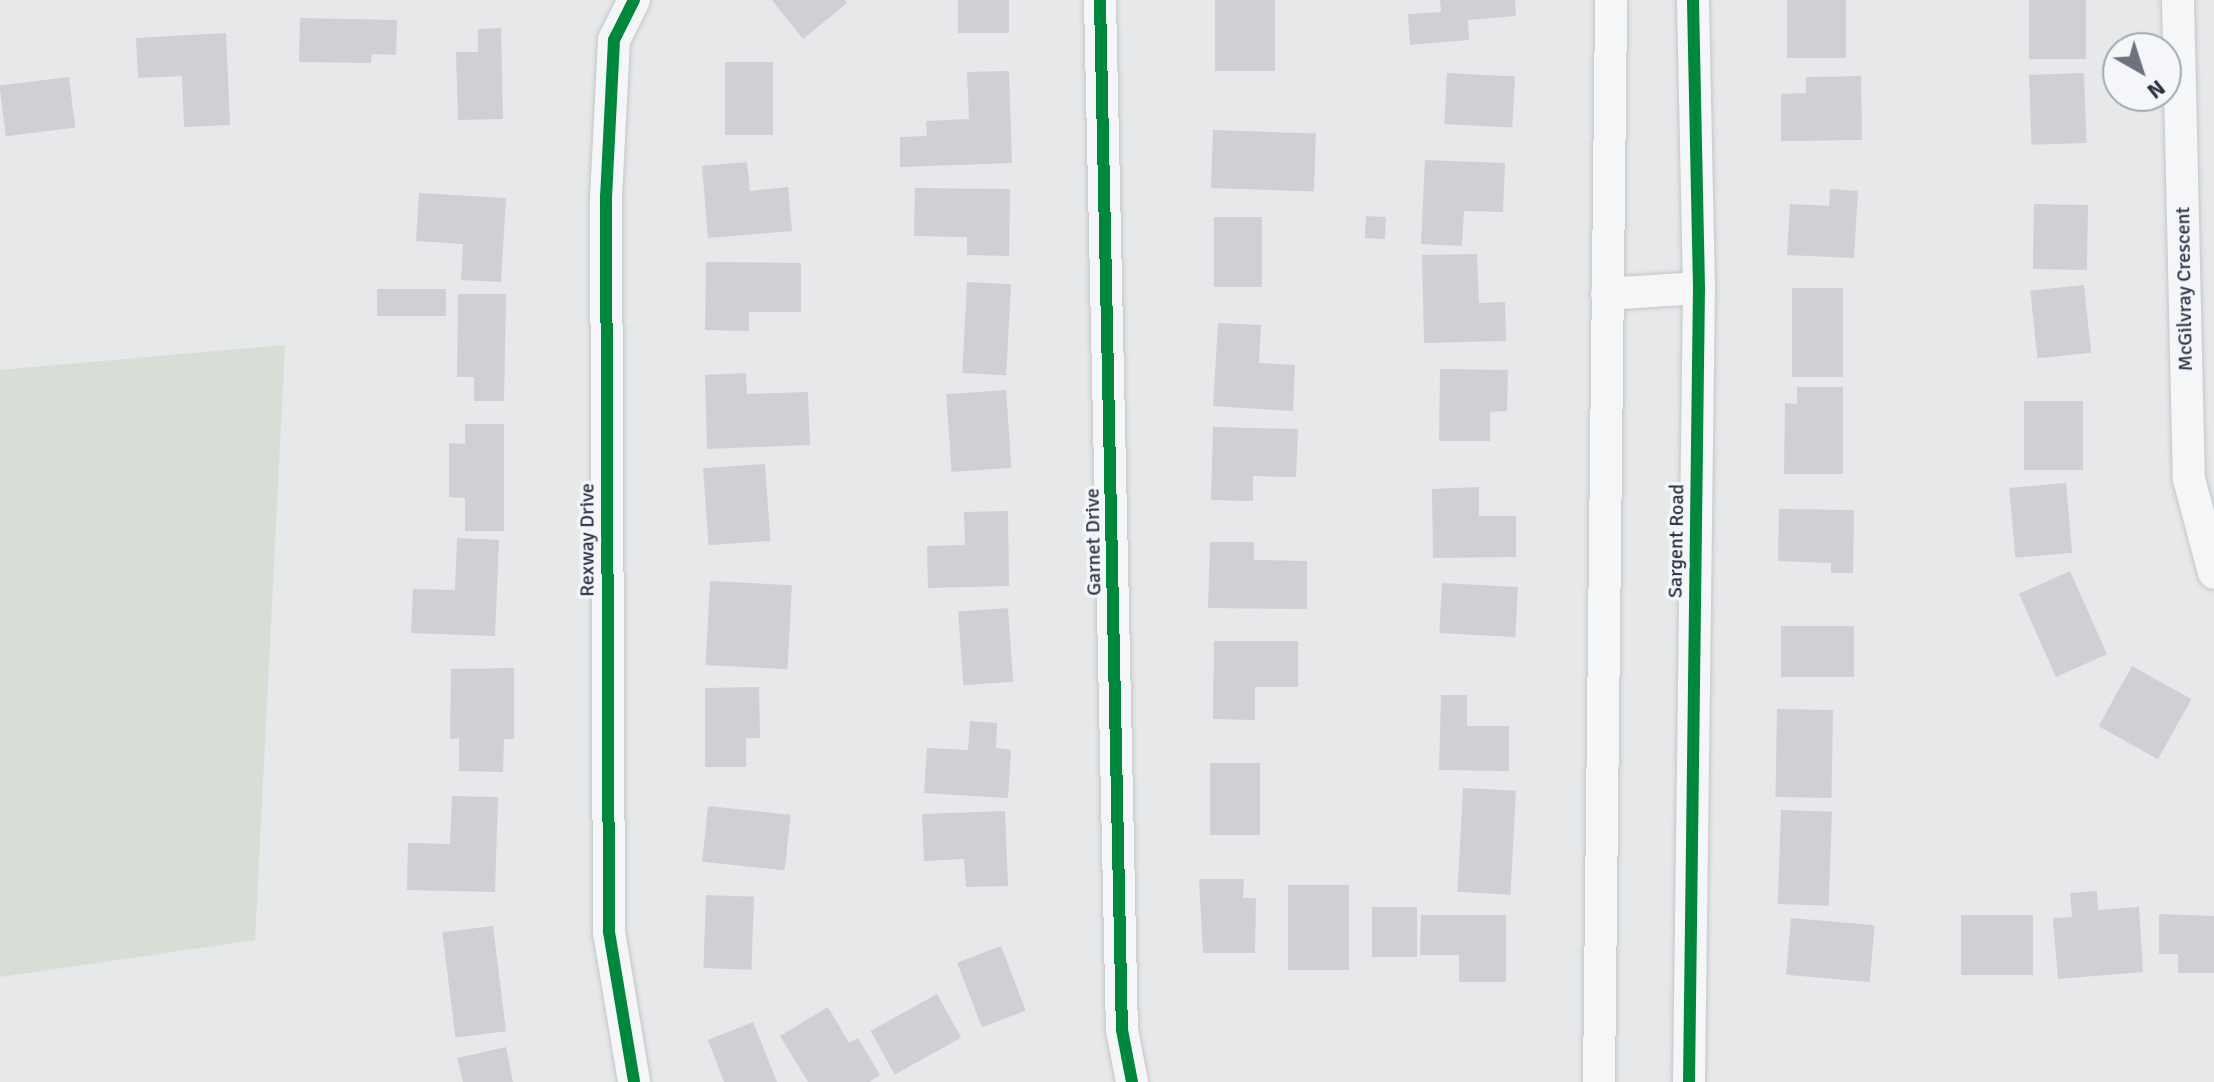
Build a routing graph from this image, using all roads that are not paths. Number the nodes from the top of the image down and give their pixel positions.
1 (634, 0) edge
2 (1100, 0) edge
3 (1611, 0) edge
4 (1693, 0) edge
5 (2178, 0) edge
6 (1699, 288) junction
7 (1607, 294) junction
8 (2214, 573) edge
9 (634, 1082) edge
10 (1132, 1082) edge
11 (1599, 1082) edge
12 (1689, 1082) edge

1 - 9 street, Rexway Drive
2 - 10 street, Garnet Drive
3 - 7 street
4 - 6 street, Sargent Road
5 - 8 street, McGilvray Crescent
6 - 7 street
6 - 12 street, Sargent Road
7 - 11 street

